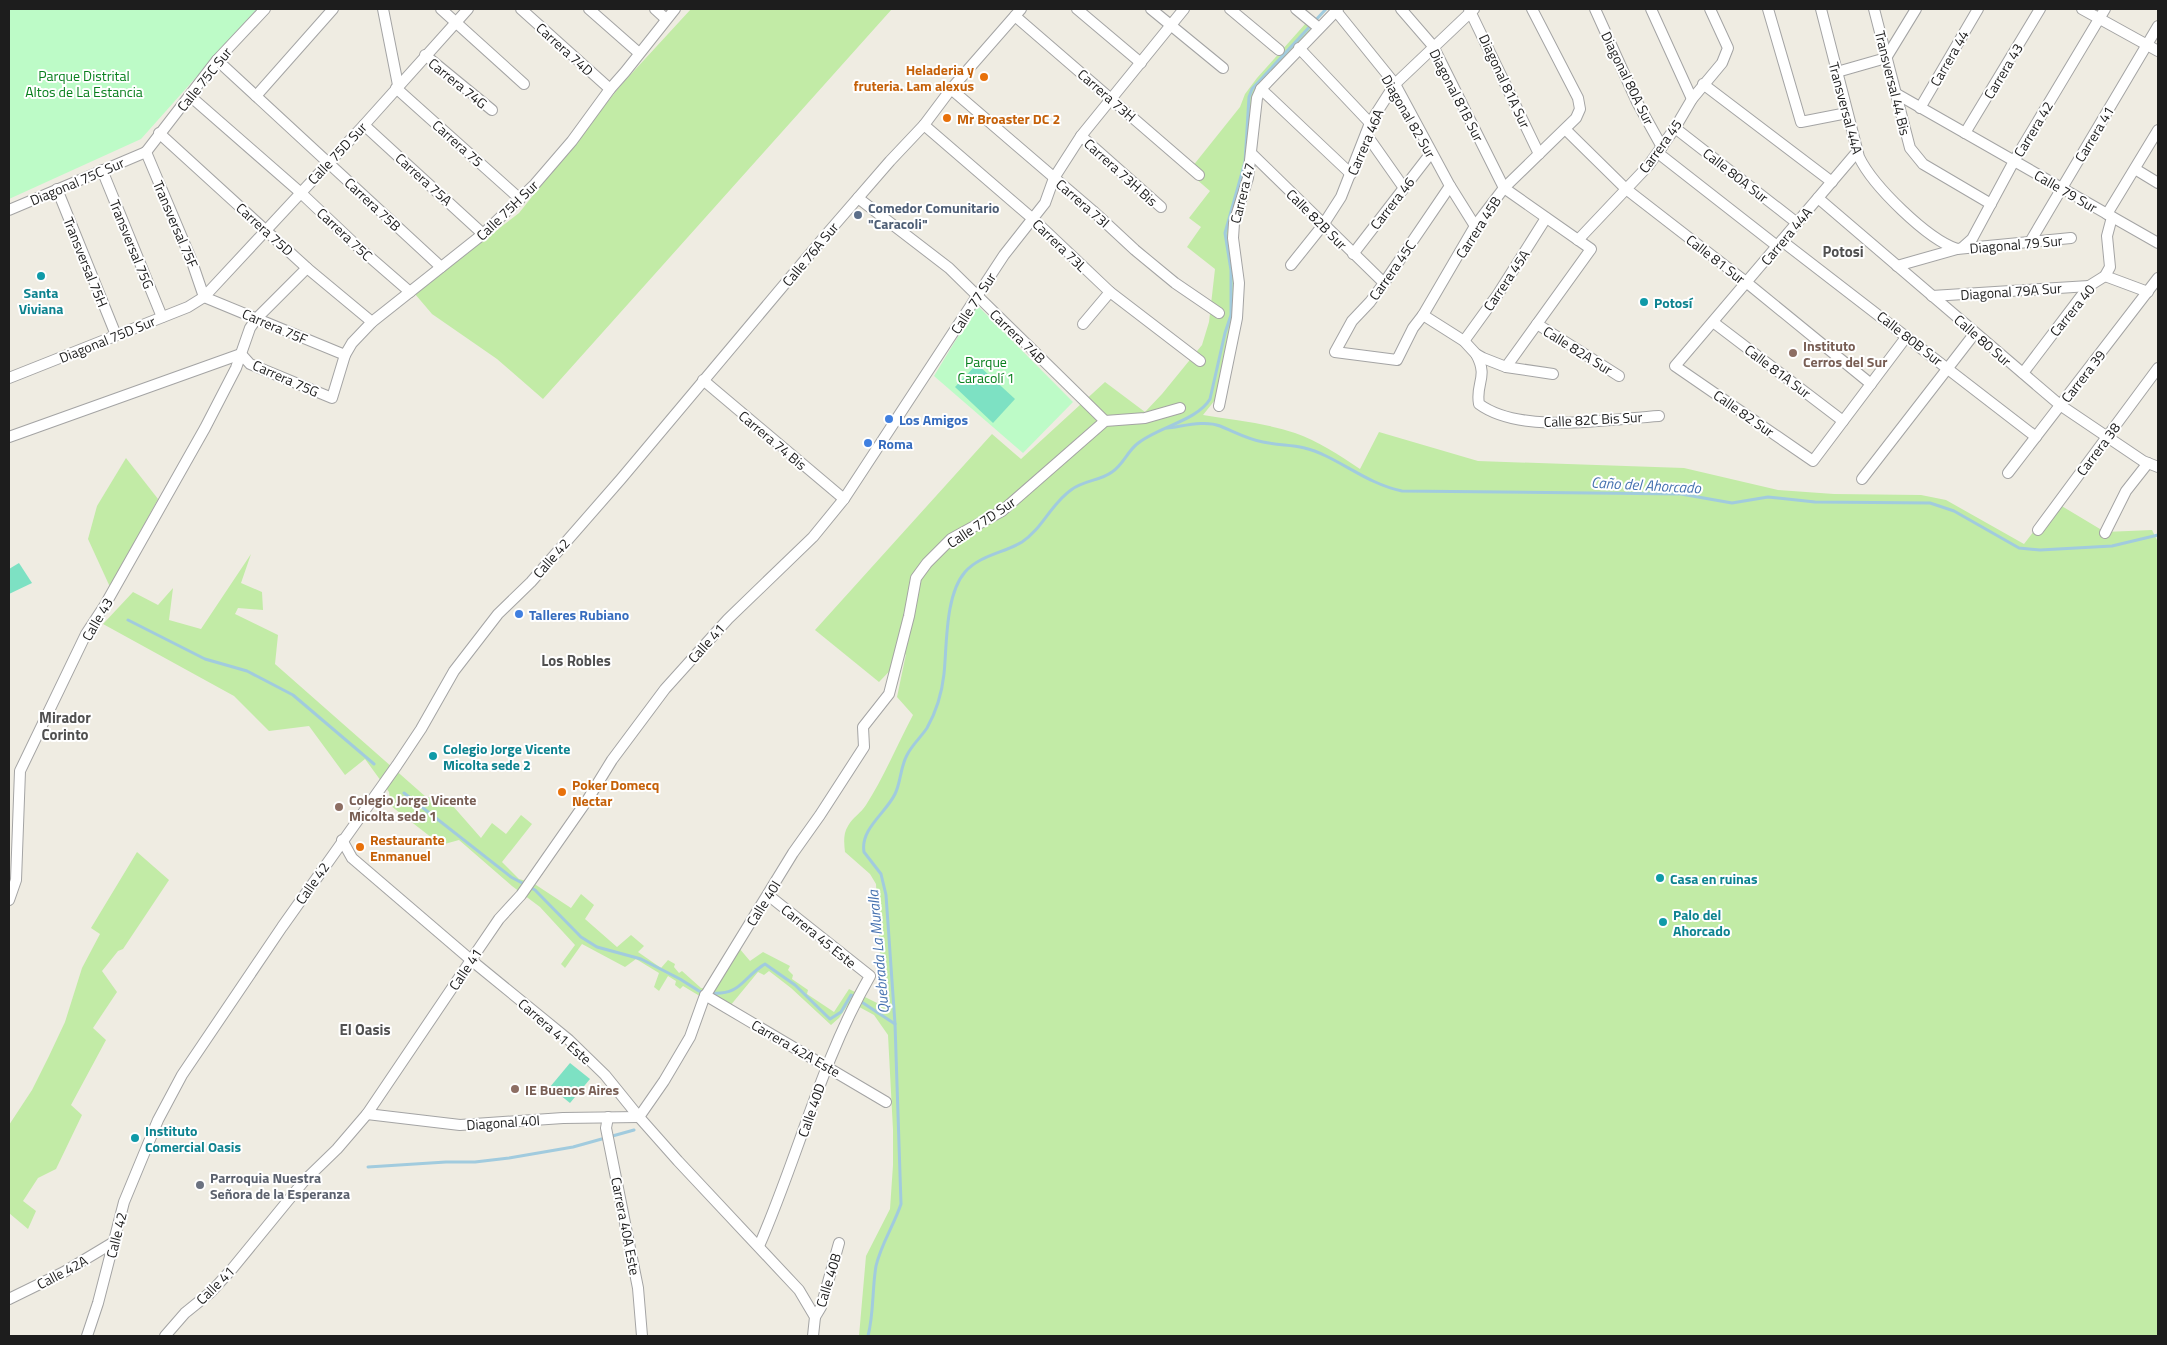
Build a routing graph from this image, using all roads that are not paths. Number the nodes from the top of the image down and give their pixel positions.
1 (265, 9) edge
2 (333, 9) edge
3 (383, 9) edge
4 (441, 9) edge
5 (468, 9) edge
6 (521, 9) edge
7 (589, 9) edge
8 (655, 9) edge
9 (675, 9) edge
10 (1077, 9) edge
11 (1151, 9) edge
12 (1184, 9) edge
13 (1230, 9) edge
14 (1296, 9) edge
15 (1401, 9) edge
16 (1472, 9) edge
17 (1532, 9) edge
18 (1595, 9) edge
19 (1651, 9) edge
20 (1710, 9) edge
21 (1768, 9) edge
22 (1821, 9) edge
23 (1874, 9) edge
24 (1916, 9) edge
25 (1978, 9) edge
26 (2040, 9) edge
27 (2082, 9) edge
28 (2104, 9) edge
29 (1337, 10) edge
30 (1018, 12) edge
31 (666, 19) junction
32 (2099, 19) junction
33 (456, 22) junction
34 (1315, 24) junction
35 (1170, 26) junction
36 (2158, 26) edge
37 (2147, 45) junction
38 (1433, 46) junction
39 (1299, 48) junction
40 (1279, 50) dead end
41 (2158, 51) edge
42 (639, 53) junction
43 (425, 56) junction
44 (1886, 58) junction
45 (217, 60) junction
46 (1142, 64) junction
47 (1223, 68) dead end
48 (1837, 72) junction
49 (524, 84) dead end
50 (1395, 84) junction
51 (1704, 84) junction
52 (397, 86) junction
53 (610, 89) junction
54 (951, 89) junction
55 (1261, 89) junction
56 (1895, 93) junction
57 (190, 96) junction
58 (256, 96) junction
59 (1112, 99) junction
60 (1692, 99) junction
61 (1920, 108) junction
62 (492, 110) dead end
63 (1847, 113) junction
64 (1370, 123) junction
65 (364, 125) junction
66 (924, 125) junction
67 (1675, 128) junction
68 (1566, 130) junction
69 (159, 133) junction
70 (1965, 133) junction
71 (2158, 133) edge
72 (1366, 134) junction
73 (1081, 136) junction
74 (1660, 150) junction
75 (146, 152) junction
76 (1857, 152) junction
77 (1431, 153) junction
78 (1252, 154) junction
79 (1540, 154) junction
80 (2014, 161) junction
81 (327, 162) junction
82 (2134, 169) junction
83 (102, 170) junction
84 (1351, 174) junction
85 (1200, 175) dead end
86 (1054, 178) junction
87 (1832, 182) junction
88 (2158, 182) edge
89 (1450, 186) junction
90 (1404, 188) junction
91 (1504, 188) junction
92 (2062, 188) junction
93 (56, 189) junction
94 (1626, 189) junction
95 (301, 193) junction
96 (858, 198) junction
97 (1818, 198) junction
98 (520, 199) junction
99 (1991, 204) junction
100 (1160, 207) dead end
101 (9, 210) edge
102 (2109, 215) junction
103 (1546, 218) junction
104 (1034, 219) junction
105 (1797, 223) junction
106 (1323, 225) junction
107 (1476, 226) junction
108 (266, 230) junction
109 (483, 234) junction
110 (2071, 238) dead end
111 (1578, 240) junction
112 (2030, 242) junction
113 (1780, 243) junction
114 (2158, 243) edge
115 (1959, 249) junction
116 (1353, 254) junction
117 (1291, 265) dead end
118 (1897, 266) junction
119 (441, 267) junction
120 (307, 268) junction
121 (2105, 276) junction
122 (2158, 279) edge
123 (1746, 282) junction
124 (1384, 283) junction
125 (2089, 286) junction
126 (410, 292) junction
127 (1110, 292) junction
128 (2148, 292) junction
129 (977, 295) junction
130 (1932, 296) junction
131 (204, 297) junction
132 (1219, 313) dead end
133 (1423, 315) junction
134 (162, 317) junction
135 (257, 318) junction
136 (372, 322) junction
137 (1713, 322) junction
138 (1083, 324) dead end
139 (1537, 324) junction
140 (1975, 333) junction
141 (116, 335) junction
142 (1907, 336) junction
143 (1464, 341) junction
144 (240, 354) junction
145 (1476, 354) junction
146 (345, 355) junction
147 (1397, 360) joint
148 (1200, 361) dead end
149 (1506, 366) junction
150 (1675, 366) joint
151 (1948, 368) junction
152 (2158, 368) edge
153 (2023, 373) junction
154 (1553, 374) dead end
155 (1619, 376) dead end
156 (9, 378) edge
157 (703, 380) junction
158 (1871, 384) junction
159 (332, 398) joint
160 (2060, 405) junction
161 (1219, 406) dead end
162 (1180, 408) dead end
163 (1659, 416) dead end
164 (1105, 421) junction
165 (1843, 421) junction
166 (9, 437) edge
167 (2036, 437) junction
168 (2107, 437) junction
169 (2154, 464) edge
170 (2008, 473) dead end
171 (621, 479) joint
172 (1862, 479) dead end
173 (844, 499) junction
174 (2038, 530) dead end
175 (2105, 532) dead end
176 (756, 593) joint
177 (888, 694) joint
178 (342, 840) junction
179 (768, 895) junction
180 (9, 900) edge
181 (470, 960) junction
182 (870, 976) joint
183 (705, 996) junction
184 (826, 1066) junction
185 (886, 1102) dead end
186 (368, 1114) junction
187 (608, 1117) junction
188 (639, 1117) junction
189 (114, 1242) junction
190 (839, 1243) dead end
191 (759, 1246) junction
192 (9, 1299) edge
193 (815, 1317) junction
194 (87, 1336) edge
195 (165, 1336) edge
196 (642, 1336) edge
197 (813, 1336) edge

1 - 45 street, Calle 75C Sur
2 - 58 street
3 - 52 street
4 - 33 street
5 - 33 street, Calle 75D Sur
6 - 53 street, Carrera 74D
7 - 42 street
8 - 31 street
9 - 31 street, Calle 75H Sur
10 - 46 street
11 - 35 street
12 - 35 street, Calle 77 Sur
13 - 40 street
14 - 34 street
15 - 38 street, Diagonal 81B Sur
16 - 38 street, Carrera 46A
16 - 79 street, Diagonal 81A Sur
17 - 68 street, Carrera 45B
18 - 74 street, Diagonal 80A Sur
19 - 60 street
20 - 51 street, Carrera 45
21 - 63 street
22 - 48 street, Transversal 44A
23 - 44 street, Transversal 44 Bis
24 - 44 street
25 - 61 street, Carrera 44
26 - 70 street, Carrera 43
27 - 32 street
28 - 32 street, Carrera 42
29 - 34 street
29 - 50 street, Diagonal 82 Sur
30 - 54 street, Calle 76A Sur
30 - 59 street, Carrera 73H
31 - 42 street, Calle 75H Sur
32 - 37 street
32 - 80 street, Carrera 42
33 - 43 street, Calle 75D Sur
33 - 49 street
34 - 39 street
35 - 46 street, Calle 77 Sur
35 - 47 street
36 - 37 street, Carrera 41
37 - 41 street
37 - 92 street, Carrera 41
38 - 50 street, Carrera 46A
38 - 91 street, Diagonal 81B Sur
39 - 55 street
39 - 64 street
42 - 53 street, Calle 75H Sur
43 - 52 street, Calle 75D Sur
43 - 62 street, Carrera 74G
44 - 48 street
44 - 56 street, Transversal 44 Bis
45 - 57 street, Calle 75C Sur
45 - 58 street, Carrera 75B
46 - 59 street, Calle 77 Sur
48 - 63 street, Transversal 44A
50 - 64 street, Carrera 46A
50 - 77 street, Diagonal 82 Sur
51 - 60 street, Carrera 45
51 - 87 street
52 - 65 street, Calle 75D Sur
52 - 98 street, Carrera 75
53 - 98 street, Calle 75H Sur
54 - 66 street, Calle 76A Sur
54 - 86 street, Carrera 73I
55 - 78 street, Carrera 47
55 - 84 street
56 - 61 street, Calle 79 Sur
56 - 99 street, Transversal 44 Bis
57 - 69 street, Calle 75C Sur
57 - 95 street, Carrera 75C
58 - 81 street, Carrera 75B
59 - 73 street, Calle 77 Sur
59 - 85 street, Carrera 73H
60 - 67 street, Carrera 45
61 - 70 street, Calle 79 Sur
63 - 76 street, Transversal 44A
64 - 72 street, Carrera 46A
65 - 81 street, Calle 75D Sur
65 - 109 street, Carrera 75A
66 - 96 street, Calle 76A Sur
66 - 104 street, Carrera 73L
67 - 74 street, Carrera 45
67 - 105 street, Calle 80A Sur
68 - 79 street, Carrera 45B
68 - 94 street, Calle 81 Sur
69 - 75 street, Calle 75C Sur
69 - 108 street, Carrera 75D
70 - 80 street, Calle 79 Sur
71 - 82 street, Carrera 40
72 - 84 street, Carrera 46A
72 - 90 street
73 - 86 street, Calle 77 Sur
73 - 100 street, Carrera 73H Bis
74 - 94 street, Carrera 45
74 - 113 street, Calle 80B Sur
75 - 83 street, Diagonal 75C Sur
75 - 131 street, Transversal 75F
76 - 87 street, Carrera 44A
76 - 115 street, Transversal 44A
77 - 89 street, Diagonal 82 Sur
77 - 90 street, Carrera 46
78 - 106 street, Calle 82B Sur
78 - 161 street, Carrera 47
79 - 91 street, Carrera 45B
80 - 92 street, Calle 79 Sur
80 - 99 street, Carrera 42
81 - 95 street, Calle 75D Sur
81 - 119 street, Carrera 75B
82 - 88 street
82 - 102 street, Carrera 40
83 - 93 street, Diagonal 75C Sur
83 - 134 street, Transversal 75G
84 - 106 street, Carrera 46A
86 - 104 street, Calle 77 Sur
86 - 132 street, Carrera 73I
87 - 97 street, Carrera 44A
89 - 107 street, Diagonal 82 Sur
89 - 124 street, Carrera 45C
90 - 116 street, Carrera 46
91 - 103 street
91 - 107 street, Carrera 45B
92 - 102 street, Calle 79 Sur
92 - 112 street, Carrera 41
93 - 101 street, Diagonal 75C Sur
93 - 141 street, Transversal 75H
94 - 111 street, Carrera 45
94 - 123 street, Calle 81 Sur
95 - 108 street, Calle 75D Sur
95 - 126 street, Carrera 75C
96 - 129 street, Carrera 74B
96 - 157 street, Calle 76A Sur
97 - 105 street, Carrera 44A
97 - 118 street, Calle 80 Sur
98 - 109 street, Calle 75H Sur
99 - 115 street, Carrera 42
102 - 114 street, Calle 79 Sur
102 - 121 street, Carrera 40
103 - 111 street
103 - 143 street, Carrera 45A
104 - 127 street, Carrera 73L
104 - 129 street, Calle 77 Sur
105 - 113 street, Carrera 44A
106 - 116 street, Calle 82B Sur
106 - 117 street, Carrera 46A
107 - 133 street, Carrera 45B
108 - 120 street, Carrera 75D
108 - 131 street, Calle 75D Sur
109 - 119 street, Calle 75H Sur
110 - 112 street, Diagonal 79 Sur
111 - 139 street
112 - 115 street, Diagonal 79 Sur
113 - 123 street, Carrera 44A
113 - 142 street, Calle 80B Sur
115 - 118 street, Diagonal 79 Sur
116 - 124 street, Calle 82B Sur
118 - 130 street, Calle 80 Sur
119 - 126 street, Calle 75H Sur
120 - 135 street, Calle 43
120 - 136 street, Carrera 75D
121 - 125 street, Carrera 40
121 - 128 street
122 - 128 street, Carrera 39
123 - 137 street, Carrera 44A
123 - 158 street, Calle 81 Sur
124 - 147 street, Carrera 45C
125 - 130 street, Diagonal 79A Sur
125 - 153 street, Carrera 40
126 - 136 street, Calle 75H Sur
127 - 138 street
127 - 148 street, Carrera 73L
128 - 160 street, Carrera 39
129 - 164 street, Carrera 74B
129 - 173 street, Calle 77 Sur
130 - 140 street, Calle 80 Sur
131 - 134 street, Diagonal 75D Sur
131 - 135 street, Carrera 75F
133 - 143 street
133 - 147 street, Carrera 45B
134 - 141 street, Diagonal 75D Sur
135 - 144 street, Calle 43
135 - 146 street, Carrera 75F
136 - 146 street, Calle 75H Sur
137 - 150 street, Carrera 44A
137 - 165 street, Calle 81A Sur
139 - 149 street
139 - 155 street, Calle 82A Sur
140 - 151 street
140 - 153 street, Calle 80 Sur
141 - 156 street, Diagonal 75D Sur
142 - 151 street, Calle 80B Sur
142 - 158 street
143 - 145 street
144 - 159 street, Carrera 75G
144 - 166 street
144 - 180 street, Calle 43
145 - 149 street
145 - 163 street, Calle 82C Bis Sur
146 - 159 street, Calle 75H Sur
149 - 154 street
150 - 165 street, Calle 82 Sur
151 - 167 street, Calle 80B Sur
151 - 172 street
152 - 168 street, Carrera 38
153 - 160 street, Calle 80 Sur
157 - 171 street, Calle 76A Sur
157 - 173 street, Carrera 74 Bis
158 - 165 street
160 - 167 street, Carrera 39
160 - 168 street, Calle 80 Sur
162 - 164 street
164 - 177 street, Calle 77D Sur
167 - 170 street, Carrera 39
168 - 169 street, Calle 80 Sur
168 - 174 street, Carrera 38
169 - 175 street
171 - 178 street, Calle 42
173 - 176 street, Calle 77 Sur
176 - 181 street, Calle 41
177 - 179 street, Calle 40I
178 - 181 street, Carrera 41 Este
178 - 189 street, Calle 42
179 - 182 street, Carrera 45 Este
179 - 183 street, Calle 40I
181 - 186 street, Calle 41
181 - 188 street, Carrera 41 Este
182 - 184 street, Calle 40D
183 - 184 street, Carrera 42A Este
183 - 188 street, Calle 40I
184 - 185 street, Carrera 42A Este
184 - 191 street, Calle 40D
186 - 187 street, Diagonal 40I
186 - 195 street, Calle 41
187 - 188 street, Diagonal 40I
187 - 196 street, Carrera 40A Este
188 - 191 street, Carrera 41 Este
189 - 192 street, Calle 42A
189 - 194 street, Calle 42
190 - 193 street, Calle 40B
191 - 193 street, Carrera 41 Este
193 - 197 street

